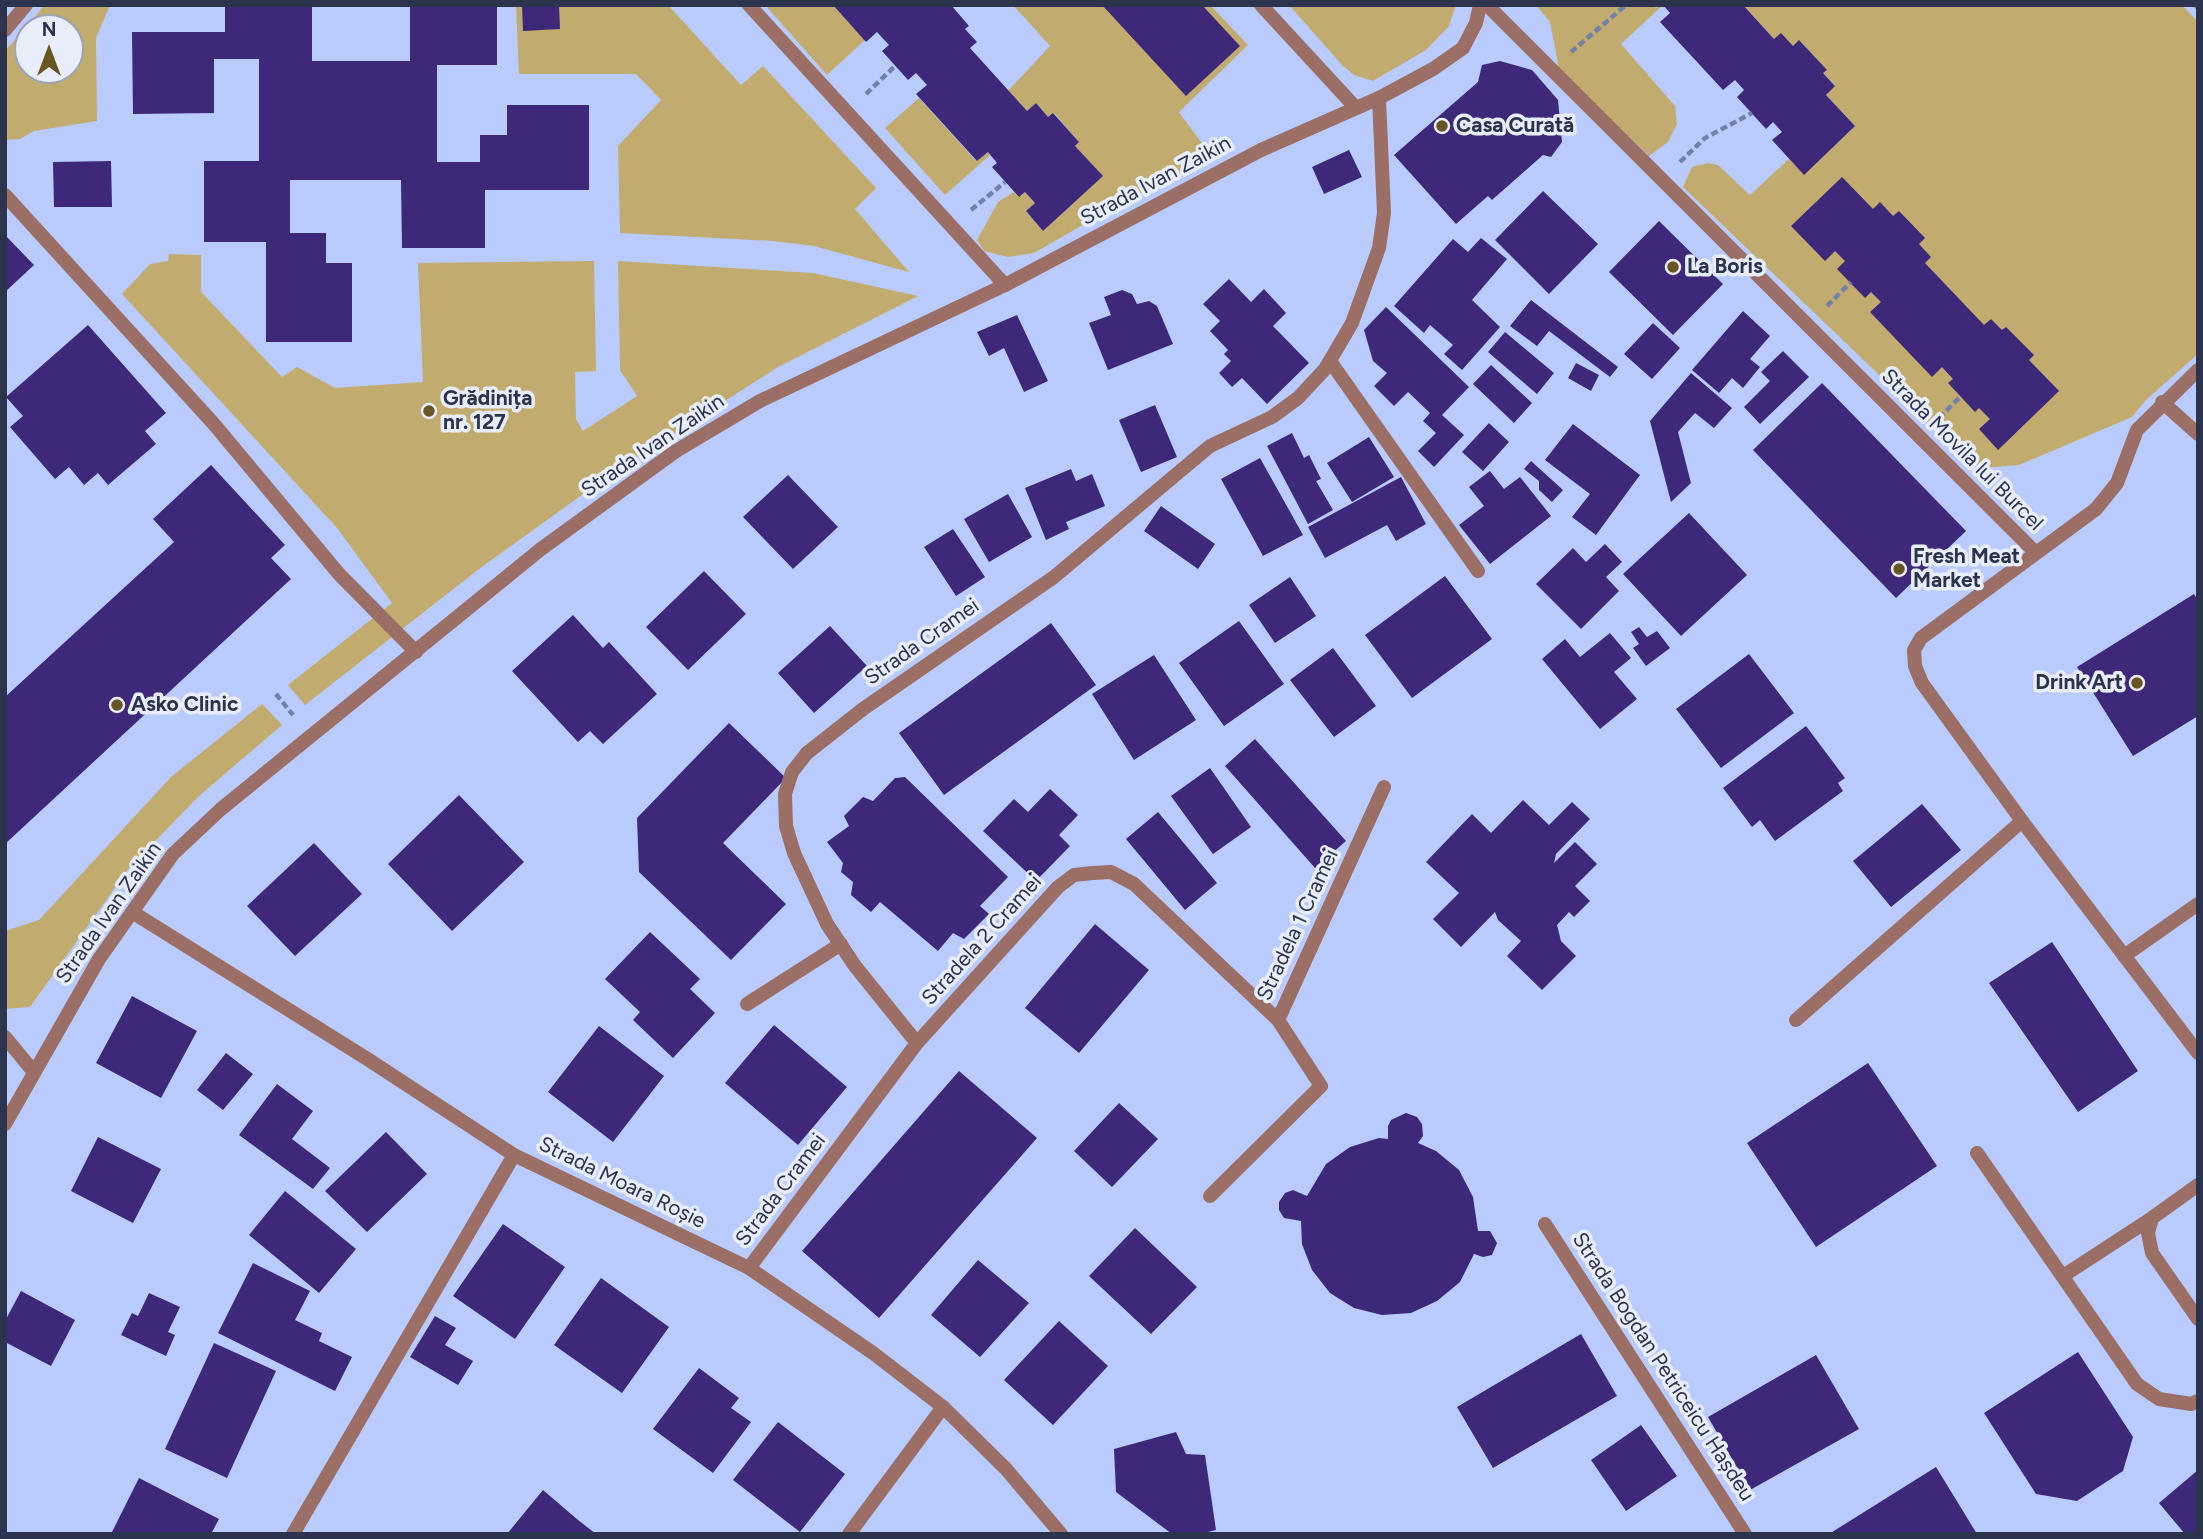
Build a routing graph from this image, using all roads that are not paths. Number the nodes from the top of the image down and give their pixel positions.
1 (26, 5) edge
2 (749, 5) edge
3 (1261, 5) edge
4 (1480, 5) edge
5 (1487, 5) edge
6 (5, 30) edge
7 (1379, 98) junction
8 (1356, 108) junction
9 (5, 195) edge
10 (1005, 285) junction
11 (1330, 360) junction
12 (2198, 370) edge
13 (2162, 402) junction
14 (2198, 434) edge
15 (2035, 552) junction
16 (1478, 571) dead end
17 (416, 652) junction
18 (1384, 787) dead end
19 (2022, 821) junction
20 (2198, 904) edge
21 (132, 912) junction
22 (841, 944) junction
23 (2124, 956) junction
24 (747, 1003) dead end
25 (1278, 1020) junction
26 (1796, 1020) dead end
27 (5, 1037) edge
28 (918, 1043) junction
29 (2198, 1053) edge
30 (33, 1071) junction
31 (5, 1124) edge
32 (1977, 1153) dead end
33 (514, 1155) junction
34 (2198, 1185) edge
35 (1210, 1196) dead end
36 (2152, 1218) junction
37 (1545, 1224) dead end
38 (749, 1268) junction
39 (2063, 1276) junction
40 (2198, 1319) edge
41 (2198, 1401) edge
42 (943, 1407) junction
43 (293, 1534) edge
44 (849, 1534) edge
45 (1061, 1534) edge
46 (1745, 1534) edge

1 - 6 street
2 - 10 street
3 - 8 street
4 - 7 street, Strada Ivan Zaikin
5 - 15 street, Strada Movila lui Burcel
7 - 8 street, Strada Ivan Zaikin
7 - 11 street, Strada Cramei
8 - 10 street, Strada Ivan Zaikin
9 - 17 street
10 - 17 street, Strada Ivan Zaikin
11 - 16 street
11 - 22 street, Strada Cramei
12 - 13 street
13 - 14 street
13 - 15 street
15 - 19 street, Strada Movila lui Burcel
17 - 21 street, Strada Ivan Zaikin
18 - 25 street, Stradela 1 Cramei
19 - 23 street, Strada Movila lui Burcel
19 - 26 street
20 - 23 street
21 - 30 street, Strada Ivan Zaikin
21 - 33 street, Strada Moara Roșie
22 - 24 street
22 - 28 street, Strada Cramei
23 - 29 street, Strada Movila lui Burcel
25 - 28 street, Stradela 2 Cramei
25 - 35 street, Stradela 1 Cramei
27 - 30 street
28 - 38 street, Strada Cramei
30 - 31 street, Strada Ivan Zaikin
32 - 39 street
33 - 38 street, Strada Moara Roșie
33 - 43 street
34 - 36 street
36 - 39 street
36 - 40 street
37 - 46 street, Strada Bogdan Petriceicu Hașdeu
38 - 42 street, Strada Moara Roșie
39 - 41 street
42 - 44 street
42 - 45 street, Strada Moara Roșie

